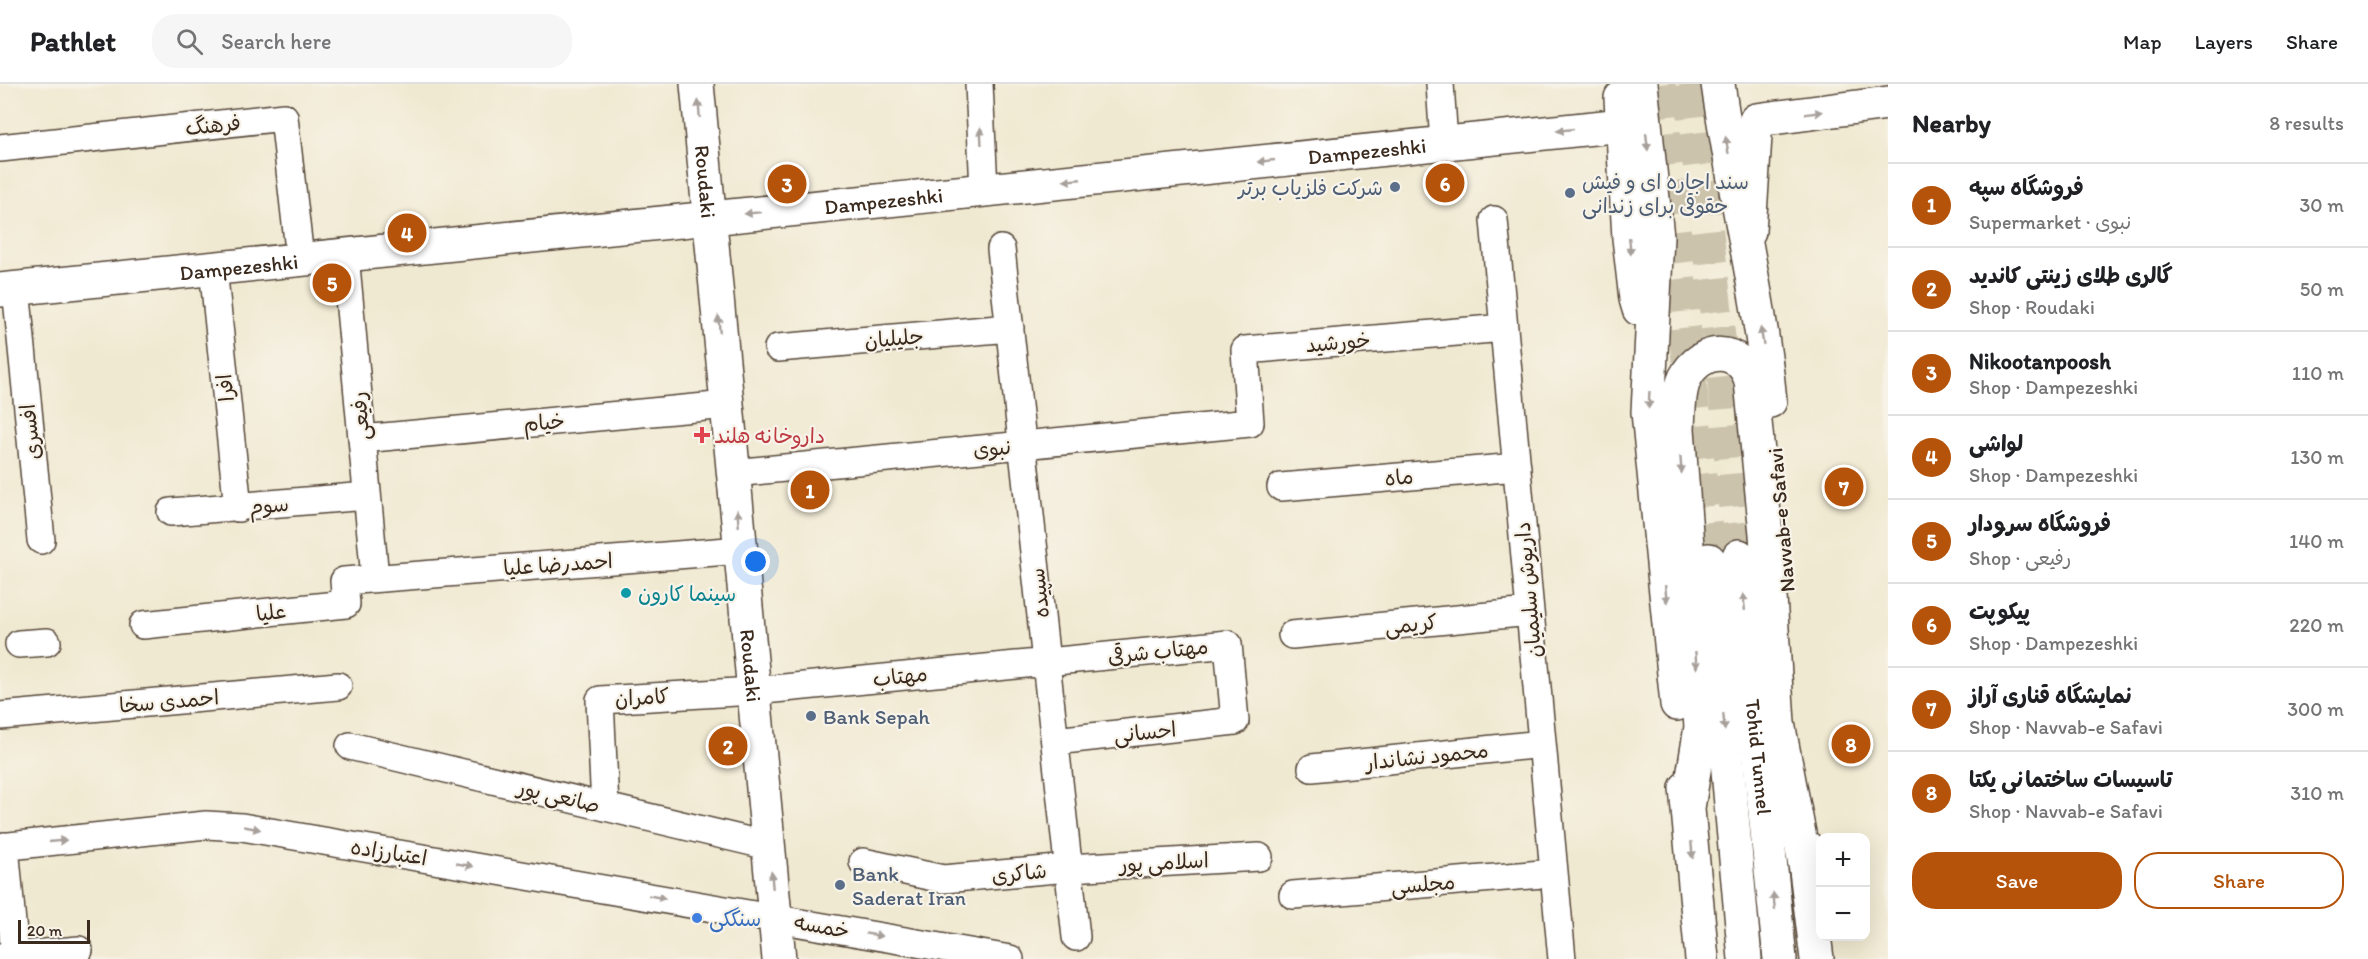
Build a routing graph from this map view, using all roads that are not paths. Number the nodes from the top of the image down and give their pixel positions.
1 (697, 84) edge
2 (979, 84) edge
3 (1440, 84) edge
4 (1620, 84) edge
5 (1641, 84) edge
6 (1718, 84) edge
7 (1888, 103) edge
8 (1623, 125) junction
9 (1444, 142) junction
10 (0, 148) edge
11 (984, 189) junction
12 (709, 218) junction
13 (1494, 220) dead end
14 (1001, 249) dead end
15 (345, 255) junction
16 (1748, 255) junction
17 (300, 259) junction
18 (213, 268) junction
19 (8, 289) edge
20 (1010, 328) junction
21 (1504, 328) junction
22 (778, 348) dead end
23 (1651, 351) junction
24 (727, 405) junction
25 (1250, 423) joint
26 (362, 439) junction
27 (1023, 445) junction
28 (1517, 467) junction
29 (734, 473) junction
30 (1281, 487) dead end
31 (367, 496) junction
32 (237, 508) junction
33 (171, 513) dead end
34 (41, 540) dead end
35 (741, 550) junction
36 (375, 578) junction
37 (1530, 612) junction
38 (142, 625) dead end
39 (1292, 635) dead end
40 (47, 642) dead end
41 (19, 644) dead end
42 (1046, 662) junction
43 (338, 686) dead end
44 (754, 691) junction
45 (0, 716) edge
46 (1235, 721) joint
47 (1055, 741) junction
48 (1542, 744) junction
49 (350, 747) dead end
50 (1312, 768) dead end
51 (605, 807) junction
52 (1688, 808) junction
53 (2, 846) edge
54 (769, 846) junction
55 (1259, 856) dead end
56 (863, 862) dead end
57 (1069, 868) junction
58 (1806, 870) junction
59 (1554, 873) junction
60 (1293, 895) dead end
61 (775, 918) junction
62 (1076, 937) dead end
63 (79, 950) dead end
64 (8, 956) edge
65 (779, 959) edge
66 (1010, 959) edge
67 (1562, 959) edge
68 (1702, 959) edge
69 (1745, 959) edge
70 (1780, 959) edge
71 (1816, 959) edge

12 -> 1 main road, Roudaki
11 -> 2 street
3 - 9 street
4 - 8 main road
5 -> 23 main road
16 -> 6 main road, Navvab-e Safavi
16 -> 7 main road
8 -> 9 main road, Dampezeshki
8 -> 23 main road
9 -> 11 main road, Dampezeshki
10 - 17 street, فرهنگ
11 -> 12 main road, Dampezeshki
12 - 15 main road, Dampezeshki
24 -> 12 main road, Roudaki
13 - 21 street, داریوش سلیمیان
14 - 20 street, سپیده
15 - 17 main road, Dampezeshki
15 - 26 street, رفیعی
58 -> 16 main road, Navvab-e Safavi
17 - 18 main road, Dampezeshki
18 - 19 main road, Dampezeshki
18 - 32 street, افرا
19 - 34 street, افسری
20 - 22 street, جلیلیان
20 - 27 street, سپیده
21 - 25 street, خورشید
21 - 28 street, داریوش سلیمیان
23 -> 52 main road
24 - 26 street, خیام
24 - 29 main road, Roudaki
25 - 27 street, نبوی
26 - 31 street, رفیعی
27 - 29 street, نبوی
27 - 42 street, سپیده
28 - 30 street, ماه
28 - 37 street, داریوش سلیمیان
35 -> 29 main road, Roudaki
31 - 32 street, سوم
31 - 36 street, رفیعی
32 - 33 street, سوم
35 - 36 street, احمدرضا علیا
35 - 44 main road, Roudaki
36 - 38 street, علیا
37 - 39 street, کریمی
37 - 48 street, داریوش سلیمیان
40 - 41 street
42 - 44 street, مهتاب
42 - 46 street, مهتاب شرقی
42 - 47 street, سپیده
43 - 45 street, احمدی سخا
44 - 51 street, کامران
44 - 54 main road, Roudaki
46 - 47 street, احسانی
47 - 57 street, سپیده
48 - 50 street, محمود نشاندار
48 - 59 street, داریوش سلیمیان
49 - 51 street, صانعی پور
51 - 54 street, صانعی پور
58 -> 52 main road
52 -> 68 main road
53 -> 61 street, اعتبارزاده
53 - 64 street
61 -> 54 main road, Roudaki
55 - 57 street, اسلامی پور
56 - 57 street, شاکری
57 - 62 street, سپیده
58 - 71 main road, Navvab-e Safavi
59 - 60 street, مجلسی
59 - 67 street, داریوش سلیمیان
61 - 65 main road, Roudaki
61 -> 66 street, خمسه
63 - 64 street
70 -> 69 main road, Tohid Tunnel

